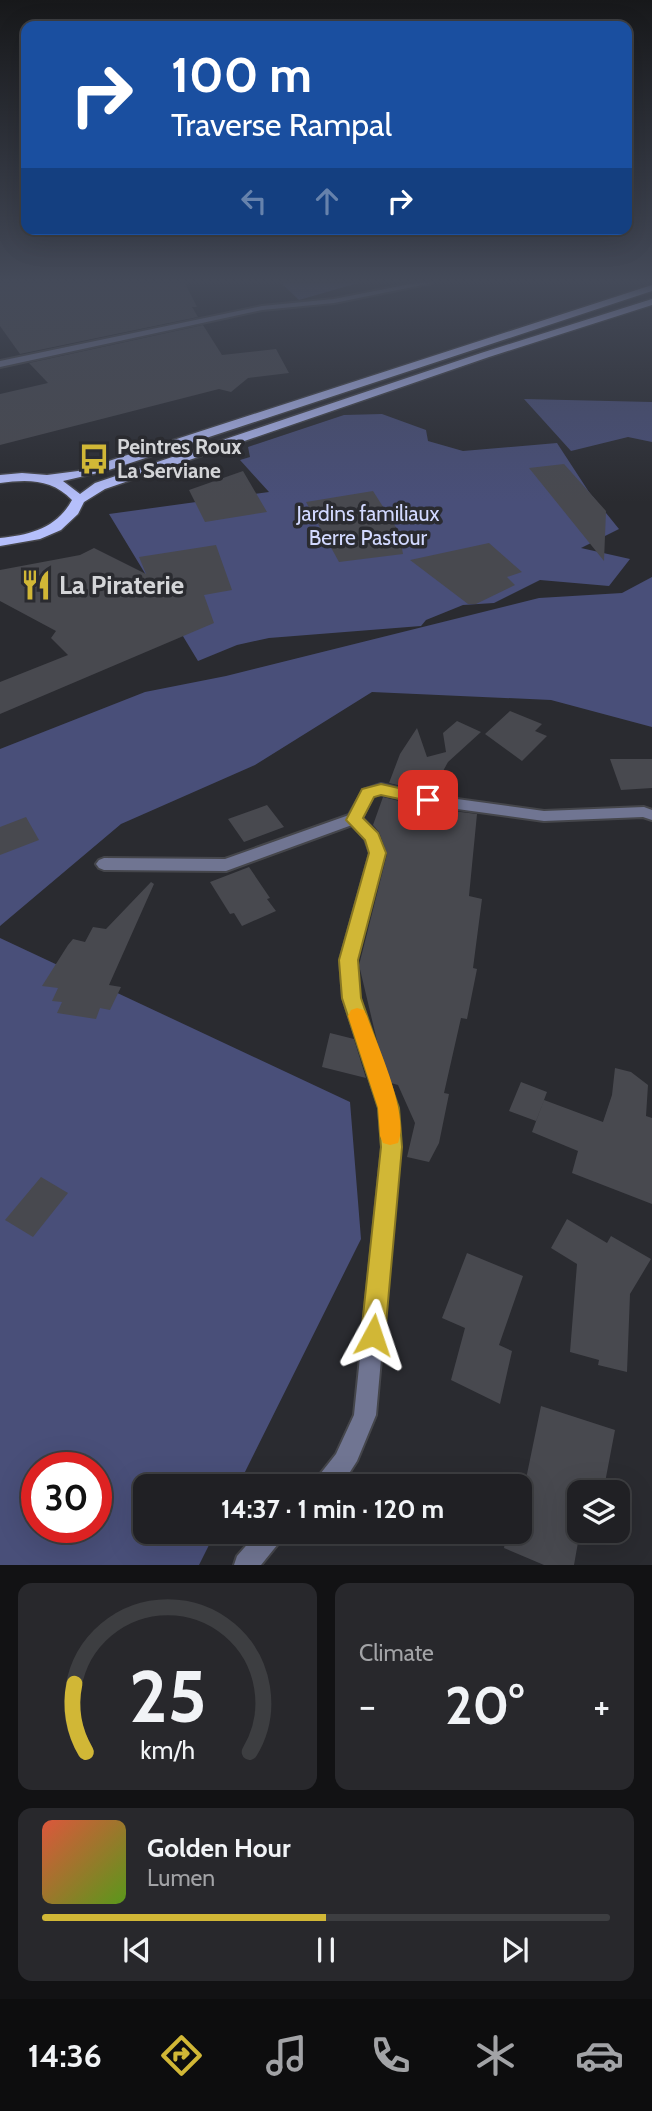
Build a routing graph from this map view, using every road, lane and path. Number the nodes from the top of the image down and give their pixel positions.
1 (38, 356) edge
2 (444, 356) edge
3 (482, 356) edge
4 (0, 364) edge
5 (51, 478) junction
6 (0, 479) edge
7 (79, 500) junction
8 (0, 542) edge
9 (652, 815) edge
10 (354, 820) junction
11 (104, 864) dead end
12 (336, 1474) edge
13 (263, 1544) edge
14 (246, 1565) edge

1 - 4 street
2 - 5 main road
3 - 7 main road
5 - 6 main road
5 - 7 main road
7 - 8 main road
9 - 10 street
10 - 11 street
10 - 12 street
13 - 14 street

